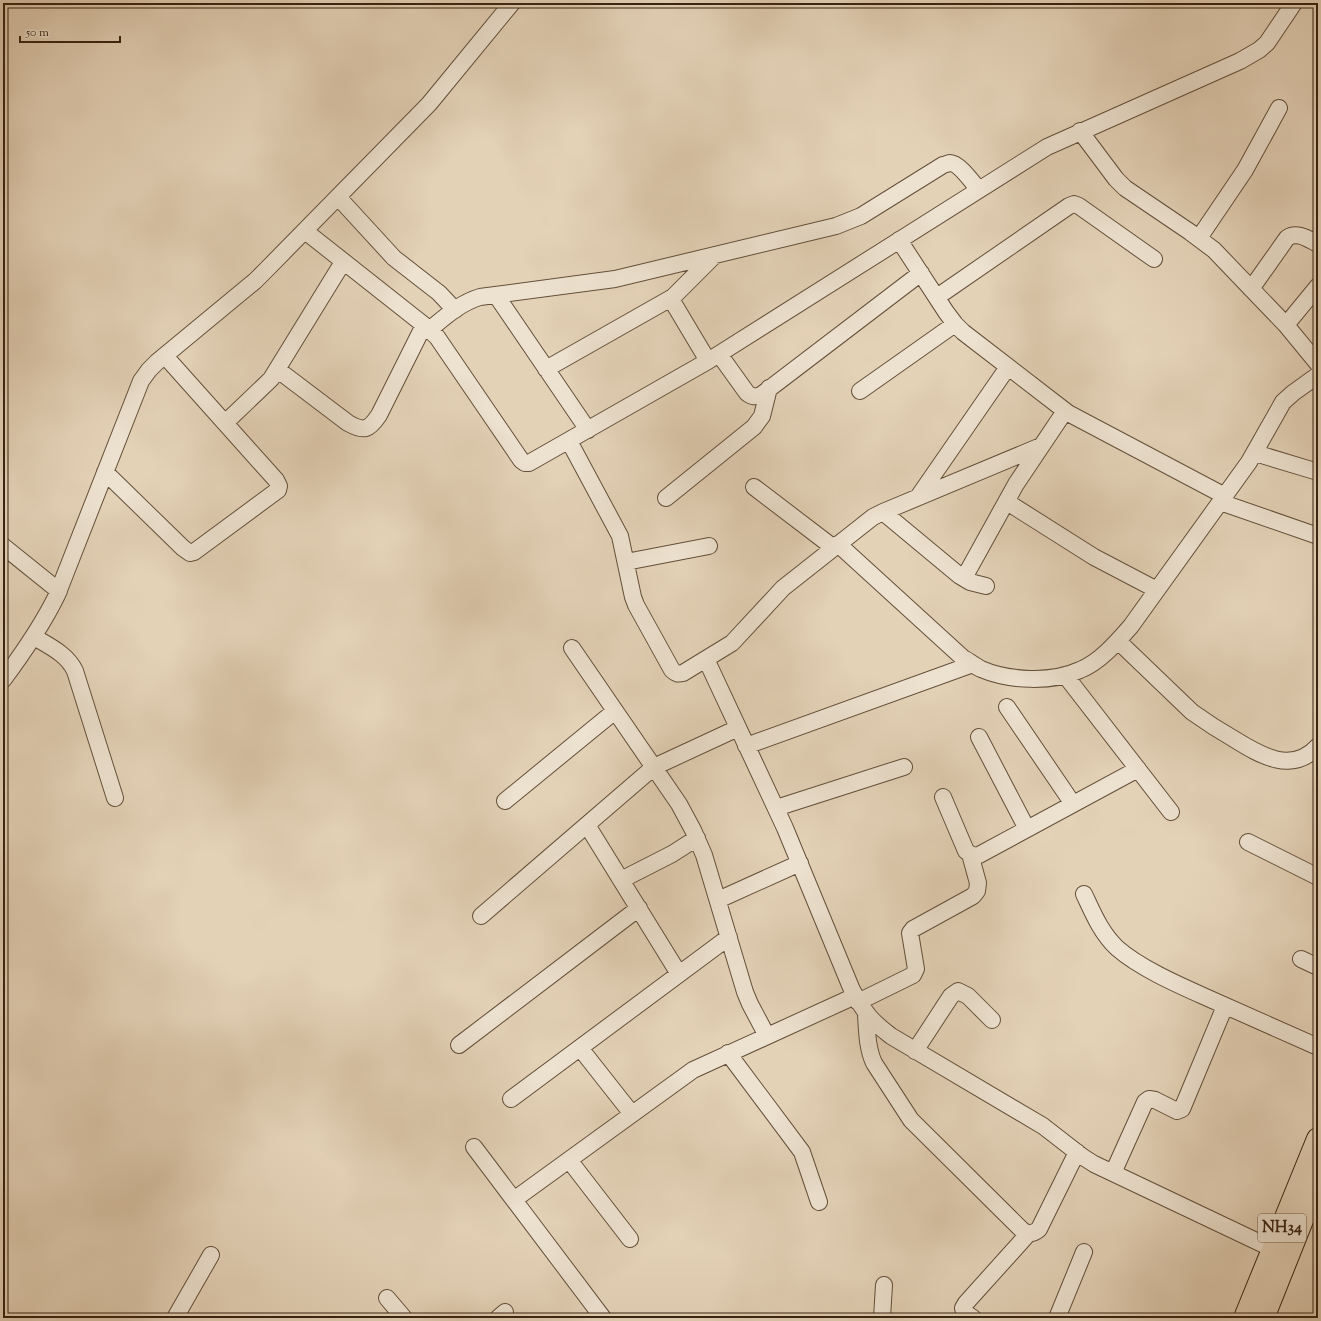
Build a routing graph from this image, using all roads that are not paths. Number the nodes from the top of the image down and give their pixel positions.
1 (512, 3) edge
2 (1294, 3) edge
3 (1280, 108) dead end
4 (1080, 131) junction
5 (979, 190) junction
6 (338, 197) junction
7 (304, 231) junction
8 (1199, 238) junction
9 (900, 240) junction
10 (1318, 244) edge
11 (714, 256) junction
12 (1154, 259) dead end
13 (343, 262) junction
14 (921, 273) junction
15 (1318, 286) edge
16 (1251, 288) junction
17 (496, 295) junction
18 (937, 297) junction
19 (671, 299) junction
20 (454, 310) junction
21 (955, 324) junction
22 (1286, 325) junction
23 (427, 327) junction
24 (164, 356) junction
25 (714, 357) junction
26 (1318, 364) edge
27 (1008, 367) junction
28 (546, 368) junction
29 (278, 370) junction
30 (1318, 375) edge
31 (769, 388) junction
32 (860, 391) dead end
33 (1065, 411) junction
34 (225, 423) junction
35 (588, 430) junction
36 (569, 441) junction
37 (1041, 446) junction
38 (1254, 454) junction
39 (105, 472) junction
40 (1318, 472) edge
41 (754, 487) dead end
42 (918, 497) junction
43 (666, 498) dead end
44 (1223, 499) junction
45 (1007, 502) junction
46 (882, 512) junction
47 (1318, 536) edge
48 (3, 546) edge
49 (709, 546) dead end
50 (836, 546) junction
51 (626, 562) junction
52 (964, 578) junction
53 (986, 586) dead end
54 (1157, 590) junction
55 (58, 591) junction
56 (34, 637) junction
57 (1118, 641) junction
58 (572, 648) dead end
59 (706, 659) junction
60 (973, 664) junction
61 (1065, 675) junction
62 (3, 680) edge
63 (1007, 707) dead end
64 (615, 711) junction
65 (738, 728) junction
66 (979, 737) dead end
67 (746, 746) junction
68 (1318, 746) edge
69 (654, 767) junction
70 (904, 767) dead end
71 (1138, 769) junction
72 (115, 798) dead end
73 (943, 798) dead end
74 (505, 801) dead end
75 (1073, 804) junction
76 (776, 808) junction
77 (1171, 812) dead end
78 (587, 825) junction
79 (1027, 829) junction
80 (697, 838) junction
81 (1248, 842) dead end
82 (970, 854) junction
83 (800, 864) junction
84 (1318, 878) edge
85 (621, 880) junction
86 (1084, 894) dead end
87 (718, 900) junction
88 (638, 908) junction
89 (481, 916) dead end
90 (729, 937) junction
91 (1302, 960) dead end
92 (1318, 967) edge
93 (679, 974) junction
94 (860, 1004) junction
95 (1225, 1006) junction
96 (992, 1020) dead end
97 (767, 1036) junction
98 (459, 1045) dead end
99 (1318, 1046) edge
100 (580, 1048) junction
101 (915, 1051) junction
102 (728, 1053) junction
103 (511, 1099) dead end
104 (632, 1114) junction
105 (1318, 1139) edge
106 (474, 1146) dead end
107 (1077, 1152) junction
108 (569, 1160) junction
109 (1113, 1173) junction
110 (1318, 1180) edge
111 (515, 1200) junction
112 (819, 1202) dead end
113 (1029, 1234) junction
114 (630, 1238) dead end
115 (1273, 1249) junction
116 (1084, 1252) dead end
117 (211, 1255) dead end
118 (884, 1286) dead end
119 (387, 1298) dead end
120 (175, 1318) edge
121 (404, 1318) edge
122 (603, 1318) edge
123 (882, 1318) edge
124 (973, 1318) edge
125 (1057, 1318) edge
126 (1246, 1318) edge
127 (1263, 1318) edge

1 - 6 street
2 - 4 street
3 - 8 street
4 - 5 street
4 - 8 street
5 - 9 street
5 - 11 street
6 - 7 street
6 - 20 street
7 - 13 street
7 - 24 street
8 - 16 street
9 - 14 street
9 - 25 street
10 - 16 street
11 - 17 street
11 - 19 street
12 - 18 street
13 - 23 street
13 - 29 street
14 - 18 street
14 - 31 street
15 - 22 street
16 - 22 street
17 - 20 street
17 - 28 street
18 - 21 street
19 - 25 street
19 - 28 street
20 - 23 street
21 - 27 street
21 - 32 street
22 - 26 street
23 - 29 street
23 - 36 street
24 - 34 street
24 - 39 street
25 - 31 street
25 - 35 street
27 - 33 street
27 - 42 street
28 - 35 street
29 - 34 street
30 - 38 street
31 - 43 street
33 - 37 street
33 - 44 street
34 - 39 street
35 - 36 street
36 - 51 street
37 - 42 street
37 - 45 street
38 - 40 street
38 - 44 street
39 - 55 street
41 - 50 street
42 - 46 street
44 - 47 street
44 - 54 street
45 - 52 street
45 - 54 street
46 - 50 street
46 - 52 street
48 - 55 street
49 - 51 street
50 - 59 street
50 - 60 street
51 - 59 street
52 - 53 street
54 - 57 street
55 - 56 street
56 - 62 street
56 - 72 street
57 - 61 street
57 - 68 street
58 - 64 street
59 - 65 street
60 - 61 street
60 - 67 street
61 - 71 street
63 - 75 street
64 - 69 street
64 - 74 street
65 - 67 street
65 - 69 street
66 - 79 street
67 - 76 street
69 - 78 street
69 - 80 street
70 - 76 street
71 - 75 street
71 - 77 street
73 - 82 street
75 - 79 street
76 - 83 street
78 - 85 street
78 - 89 street
79 - 82 street
80 - 85 street
80 - 87 street
81 - 84 street
82 - 94 street
83 - 87 street
83 - 94 street
85 - 88 street
86 - 95 street
87 - 90 street
88 - 93 street
88 - 98 street
90 - 93 street
90 - 97 street
91 - 92 street
93 - 100 street
94 - 97 street
94 - 101 street
94 - 113 street
95 - 99 street
95 - 109 street
96 - 101 street
97 - 102 street
100 - 103 street
100 - 104 street
101 - 107 street
102 - 104 street
102 - 112 street
104 - 108 street
105 - 115 highway, NH34
106 - 111 street
107 - 109 street
107 - 113 street
108 - 111 street
108 - 114 street
109 - 115 street
110 - 127 highway, NH34
111 - 122 street
113 - 124 street
115 - 126 highway, NH34
116 - 125 street
117 - 120 street
118 - 123 street
119 - 121 street

